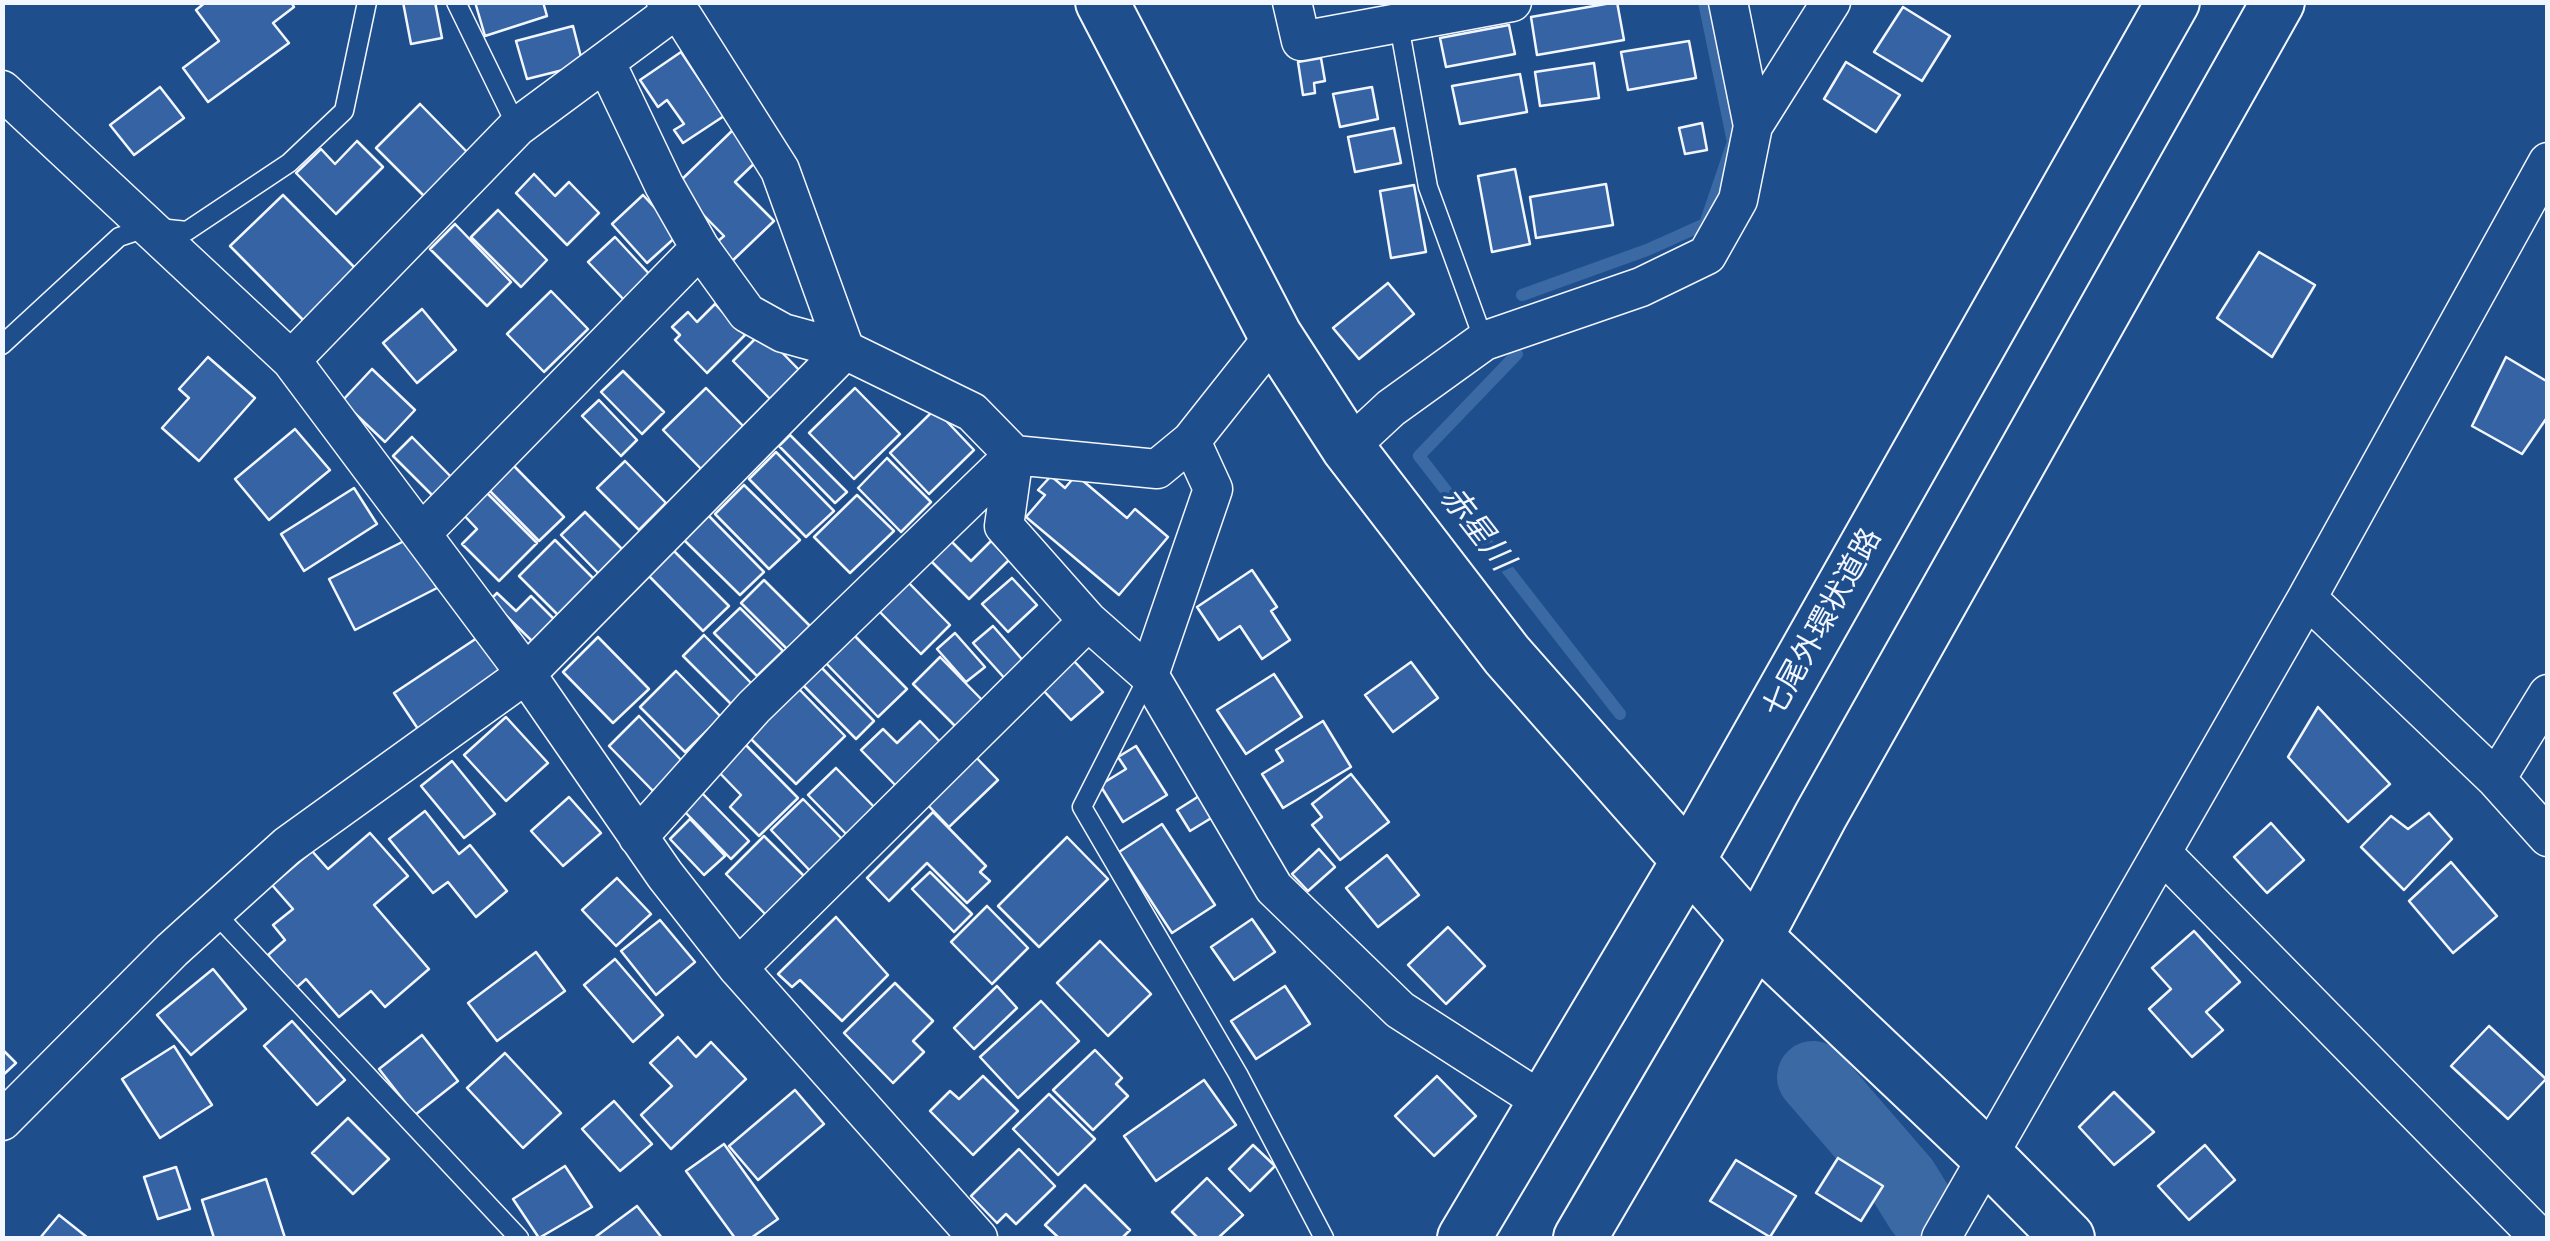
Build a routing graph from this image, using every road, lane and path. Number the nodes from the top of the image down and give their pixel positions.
1 (368, 2) edge
2 (456, 2) edge
3 (1102, 2) edge
4 (1292, 2) edge
5 (1728, 2) edge
6 (1831, 2) edge
7 (2173, 2) edge
8 (2278, 2) edge
9 (1505, 3) edge
10 (671, 6) edge
11 (1400, 25) junction
12 (606, 62) junction
13 (2, 90) edge
14 (517, 126) junction
15 (1753, 126) junction
16 (2548, 162) edge
17 (149, 227) junction
18 (700, 248) junction
19 (1275, 336) junction
20 (1484, 341) junction
21 (2, 346) edge
22 (845, 350) junction
23 (291, 360) junction
24 (1191, 440) junction
25 (1348, 448) junction
26 (1014, 454) junction
27 (422, 534) junction
28 (2307, 598) junction
29 (1088, 622) junction
30 (526, 674) junction
31 (1149, 675) junction
32 (2548, 694) edge
33 (2496, 779) junction
34 (638, 837) junction
35 (2548, 837) edge
36 (2162, 853) junction
37 (1688, 861) junction
38 (216, 913) junction
39 (1756, 937) junction
40 (738, 968) junction
41 (1544, 1102) junction
42 (2, 1121) edge
43 (1988, 1157) junction
44 (520, 1238) edge
45 (978, 1238) edge
46 (1324, 1238) edge
47 (1464, 1238) edge
48 (1580, 1238) edge
49 (1942, 1238) edge
50 (2068, 1238) edge
51 (2540, 1238) edge

1 - 17 lane
2 - 14 lane
3 - 19 street
4 - 11 street
5 - 15 street
6 - 15 street
7 - 37 street, 七尾外環状道路
8 - 39 street
9 - 11 street
10 - 12 street
10 - 22 street
11 - 20 lane
12 - 14 street
12 - 18 street
13 - 17 street
14 - 23 street
15 - 20 street
16 - 28 street
17 - 21 lane
17 - 23 street
18 - 22 street
18 - 27 street
19 - 24 street
19 - 25 street
20 - 25 street
22 - 26 street
22 - 30 street
23 - 27 street
24 - 26 street
24 - 31 street
25 - 37 street
26 - 29 street
26 - 34 street
27 - 30 street
28 - 33 street
28 - 36 street
29 - 31 street
29 - 40 street
30 - 34 street
30 - 38 street
31 - 41 street
31 - 46 lane
32 - 33 street
33 - 35 street
34 - 40 street
36 - 43 street
36 - 51 street
37 - 39 street
37 - 41 street, 七尾外環状道路
38 - 42 street
38 - 44 lane
39 - 43 street
39 - 48 street
40 - 45 street
41 - 47 street, 七尾外環状道路
43 - 49 street
43 - 50 street

